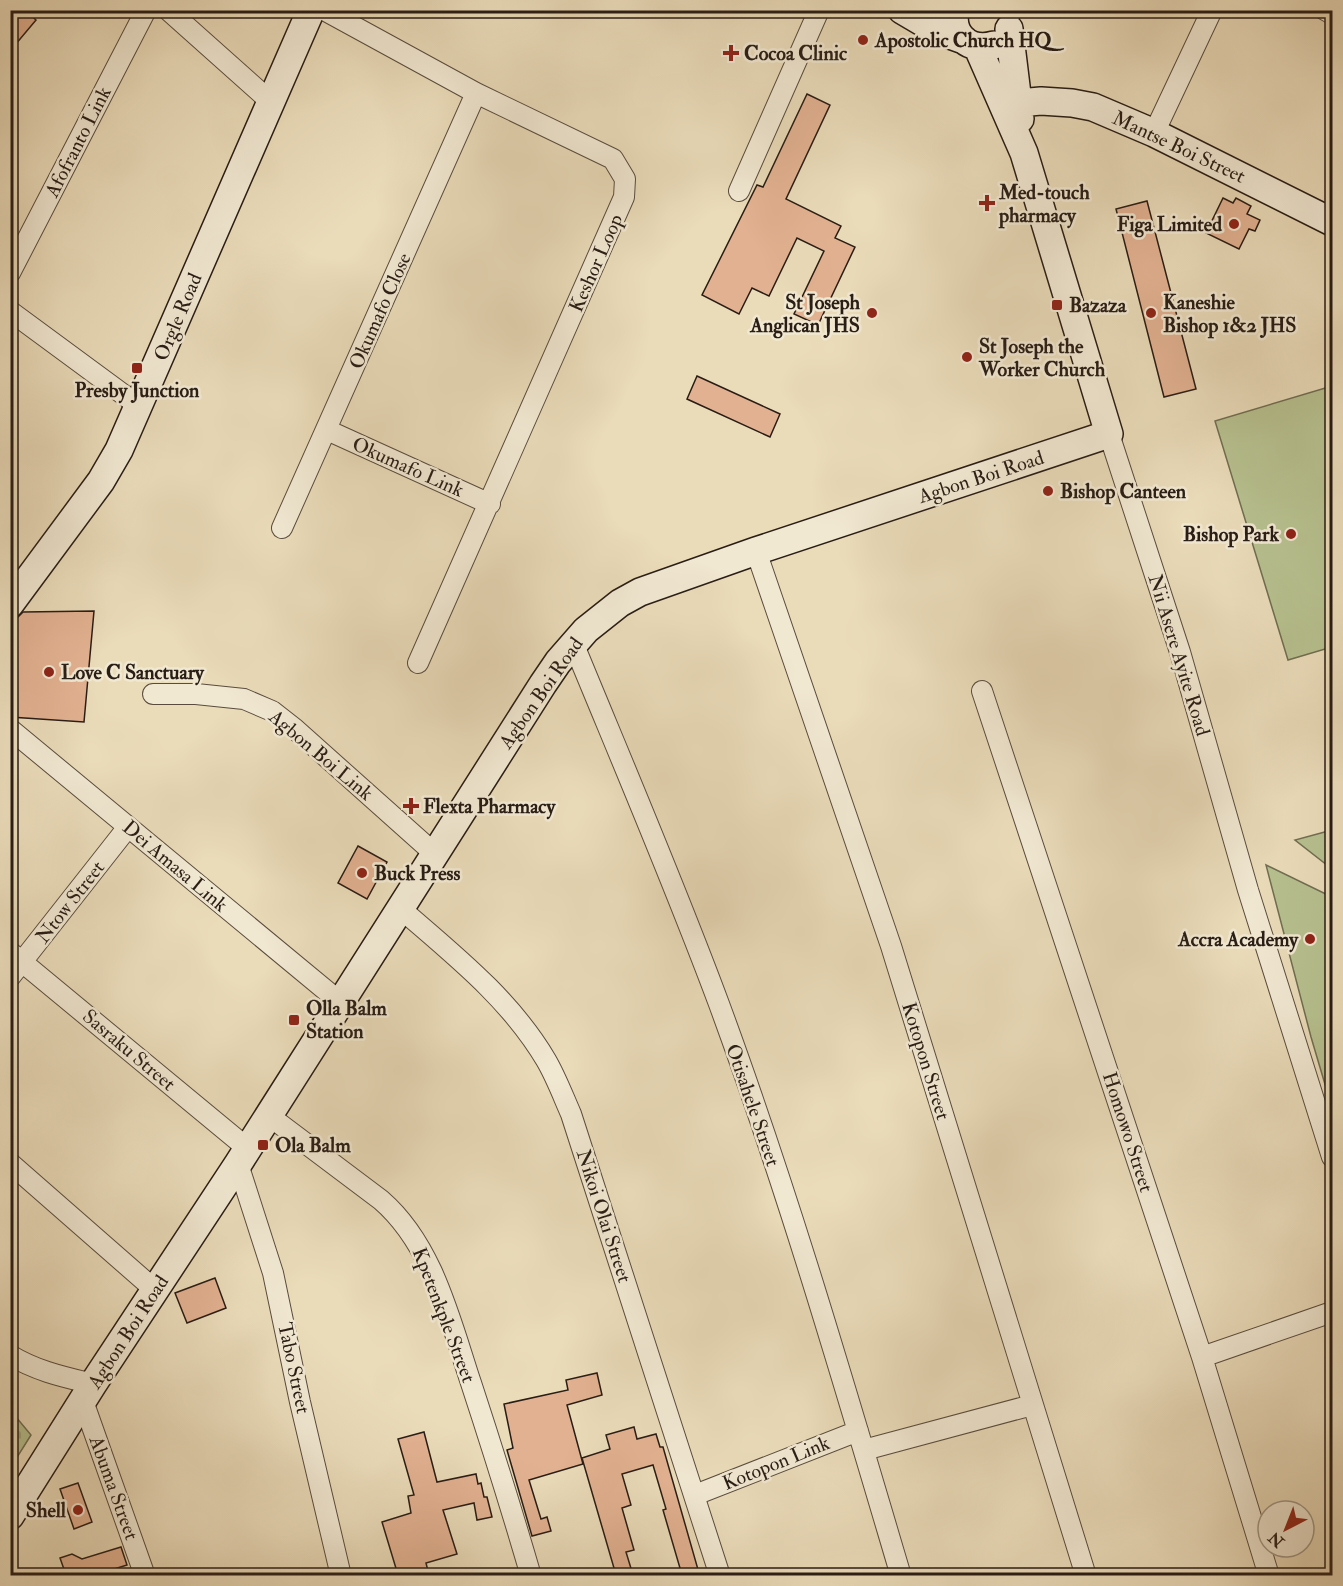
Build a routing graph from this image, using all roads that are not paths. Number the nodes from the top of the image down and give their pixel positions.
1 (146, 10) edge
2 (168, 10) edge
3 (311, 10) edge
4 (324, 10) edge
5 (819, 10) edge
6 (902, 10) edge
7 (955, 10) edge
8 (1212, 10) edge
9 (1326, 10) edge
10 (1332, 14) edge
11 (1010, 16) edge
12 (971, 44) junction
13 (476, 93) junction
14 (270, 101) junction
15 (1018, 103) junction
16 (1154, 133) junction
17 (1024, 153) junction
18 (739, 192) dead end
19 (1332, 222) edge
20 (10, 273) edge
21 (10, 311) edge
22 (139, 406) junction
23 (327, 430) junction
24 (1109, 434) junction
25 (490, 504) junction
26 (282, 528) dead end
27 (756, 551) junction
28 (12, 599) edge
29 (574, 645) junction
30 (418, 663) dead end
31 (982, 691) dead end
32 (153, 694) dead end
33 (10, 729) edge
34 (128, 827) junction
35 (435, 854) junction
36 (401, 909) junction
37 (15, 964) edge
38 (340, 1002) junction
39 (268, 1115) junction
40 (246, 1150) junction
41 (1332, 1157) edge
42 (10, 1163) edge
43 (155, 1290) junction
44 (1332, 1312) edge
45 (10, 1355) edge
46 (1202, 1357) junction
47 (88, 1393) junction
48 (1032, 1405) junction
49 (858, 1431) junction
50 (864, 1450) junction
51 (695, 1495) junction
52 (10, 1516) edge
53 (145, 1575) edge
54 (341, 1575) edge
55 (531, 1575) edge
56 (720, 1575) edge
57 (901, 1575) edge
58 (1086, 1575) edge
59 (1269, 1575) edge

1 - 20 street, Afofranto Link
2 - 14 street
3 - 14 street, Orgle Road
4 - 13 street, Keshor Loop
5 - 18 street
6 - 12 street
7 - 12 street, Nii Asere Ayite Road
8 - 16 street
9 - 10 street
11 - 12 street
11 - 15 street, Nii Asere Ayite Road
12 - 17 street, Nii Asere Ayite Road
13 - 23 street, Okumafo Close
13 - 25 street, Keshor Loop
14 - 22 street, Orgle Road
15 - 16 street, Mantse Boi Street
15 - 17 street, Nii Asere Ayite Road
16 - 19 street, Mantse Boi Street
17 - 24 street, Nii Asere Ayite Road
21 - 22 street
22 - 28 street, Orgle Road
23 - 25 street, Okumafo Link
23 - 26 street, Okumafo Close
24 - 27 street, Agbon Boi Road
24 - 41 street, Nii Asere Ayite Road
25 - 30 street, Keshor Loop
27 - 29 street, Agbon Boi Road
27 - 48 street, Kotopon Street
29 - 35 street, Agbon Boi Road
29 - 49 street, Otisahele Street
31 - 46 street, Homowo Street
32 - 35 street, Agbon Boi Link
33 - 34 street, Dei Amasa Link
34 - 37 street, Ntow Street
34 - 38 street, Dei Amasa Link
35 - 36 street, Agbon Boi Road
36 - 38 street, Agbon Boi Road
36 - 51 street, Nikoi Olai Street
37 - 40 street, Sasraku Street
38 - 39 street, Agbon Boi Road
39 - 40 street, Agbon Boi Road
39 - 55 street, Kpetenkple Street
40 - 43 street, Agbon Boi Road
40 - 54 street, Tabo Street
42 - 43 street
43 - 47 street, Agbon Boi Road
44 - 46 street
45 - 47 street
46 - 59 street, Homowo Street
47 - 52 street, Agbon Boi Road
47 - 53 street, Abuma Street
48 - 50 street
48 - 58 street, Kotopon Street
49 - 50 street, Otisahele Street
49 - 51 street, Kotopon Link
50 - 57 street, Otisahele Street
51 - 56 street, Nikoi Olai Street

